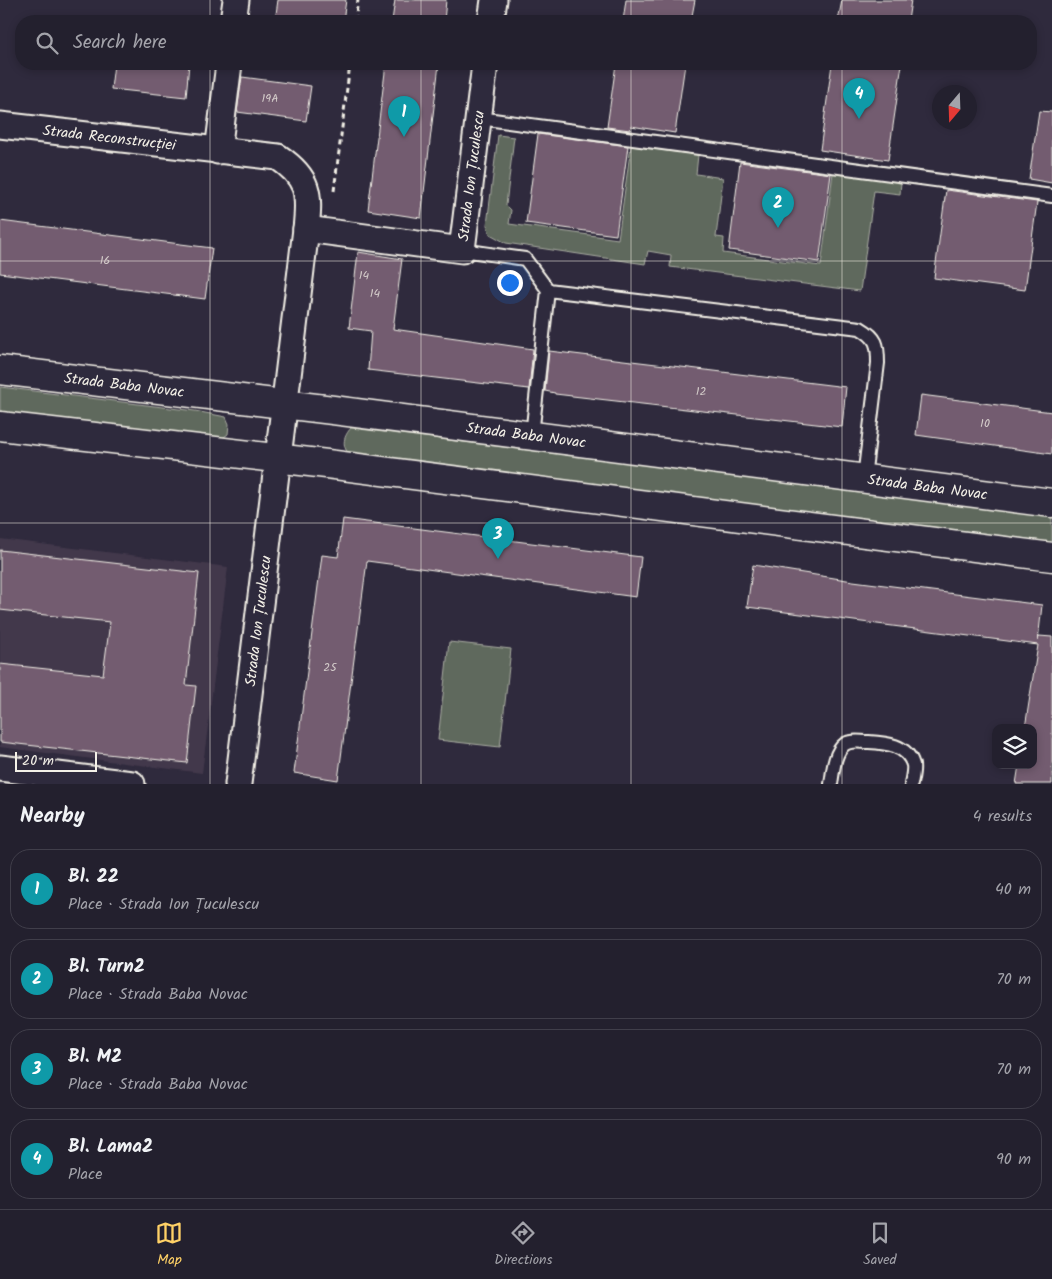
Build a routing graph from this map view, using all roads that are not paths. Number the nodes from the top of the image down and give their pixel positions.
1 (236, 0) edge
2 (494, 0) edge
3 (235, 15) edge
4 (492, 15) edge
5 (227, 70) edge
6 (485, 70) edge
7 (479, 118) junction
8 (0, 125) edge
9 (218, 151) junction
10 (1052, 196) edge
11 (318, 230) junction
12 (462, 250) junction
13 (548, 290) junction
14 (0, 370) edge
15 (285, 404) junction
16 (0, 426) edge
17 (532, 435) junction
18 (278, 458) junction
19 (864, 478) junction
20 (1052, 503) edge
21 (1052, 558) edge
22 (0, 768) edge
23 (122, 783) edge
24 (238, 784) edge
25 (832, 784) edge
26 (912, 784) edge

1 - 3 street
2 - 4 street
5 - 9 street
6 - 7 street, Strada Ion Țuculescu
7 - 10 lane
7 - 12 street, Strada Ion Țuculescu
8 - 9 street, Strada Reconstrucției
9 - 11 street
11 - 12 street, Strada Ion Țuculescu
11 - 15 street
12 - 13 lane
13 - 17 lane
13 - 19 lane
14 - 15 main road, Strada Baba Novac
15 - 17 main road, Strada Baba Novac
15 - 18 street, Strada Ion Țuculescu
16 - 18 main road
17 - 19 main road, Strada Baba Novac
18 - 21 main road
18 - 24 street, Strada Ion Țuculescu
19 - 20 main road, Strada Baba Novac
22 - 23 street
25 - 26 lane

